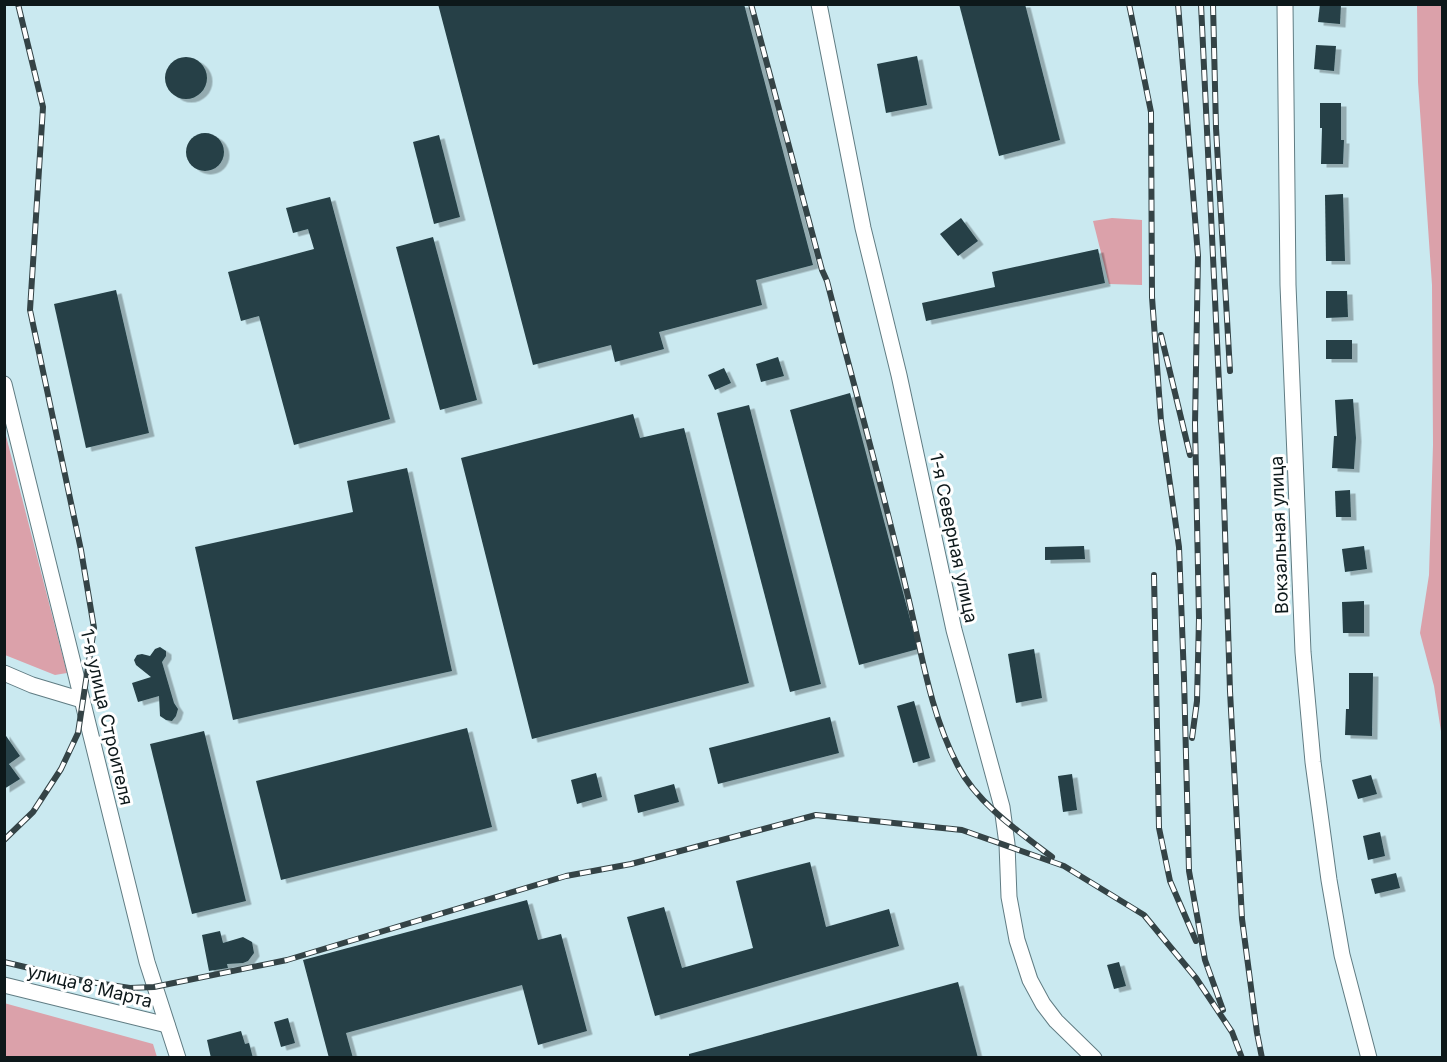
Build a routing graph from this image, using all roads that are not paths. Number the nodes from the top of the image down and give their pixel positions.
1 (819, 4) edge
2 (1285, 4) edge
3 (4, 384) edge
4 (4, 673) edge
5 (82, 700) junction
6 (4, 985) edge
7 (167, 1025) junction
8 (178, 1058) edge
9 (1094, 1058) edge
10 (1369, 1058) edge

1 - 9 street, 1-я Северная улица
2 - 10 street, Вокзальная улица
3 - 5 street, 1-я улица Строителя
4 - 5 street
5 - 7 street, 1-я улица Строителя
6 - 7 street, улица 8 Марта
7 - 8 street, 1-я улица Строителя

